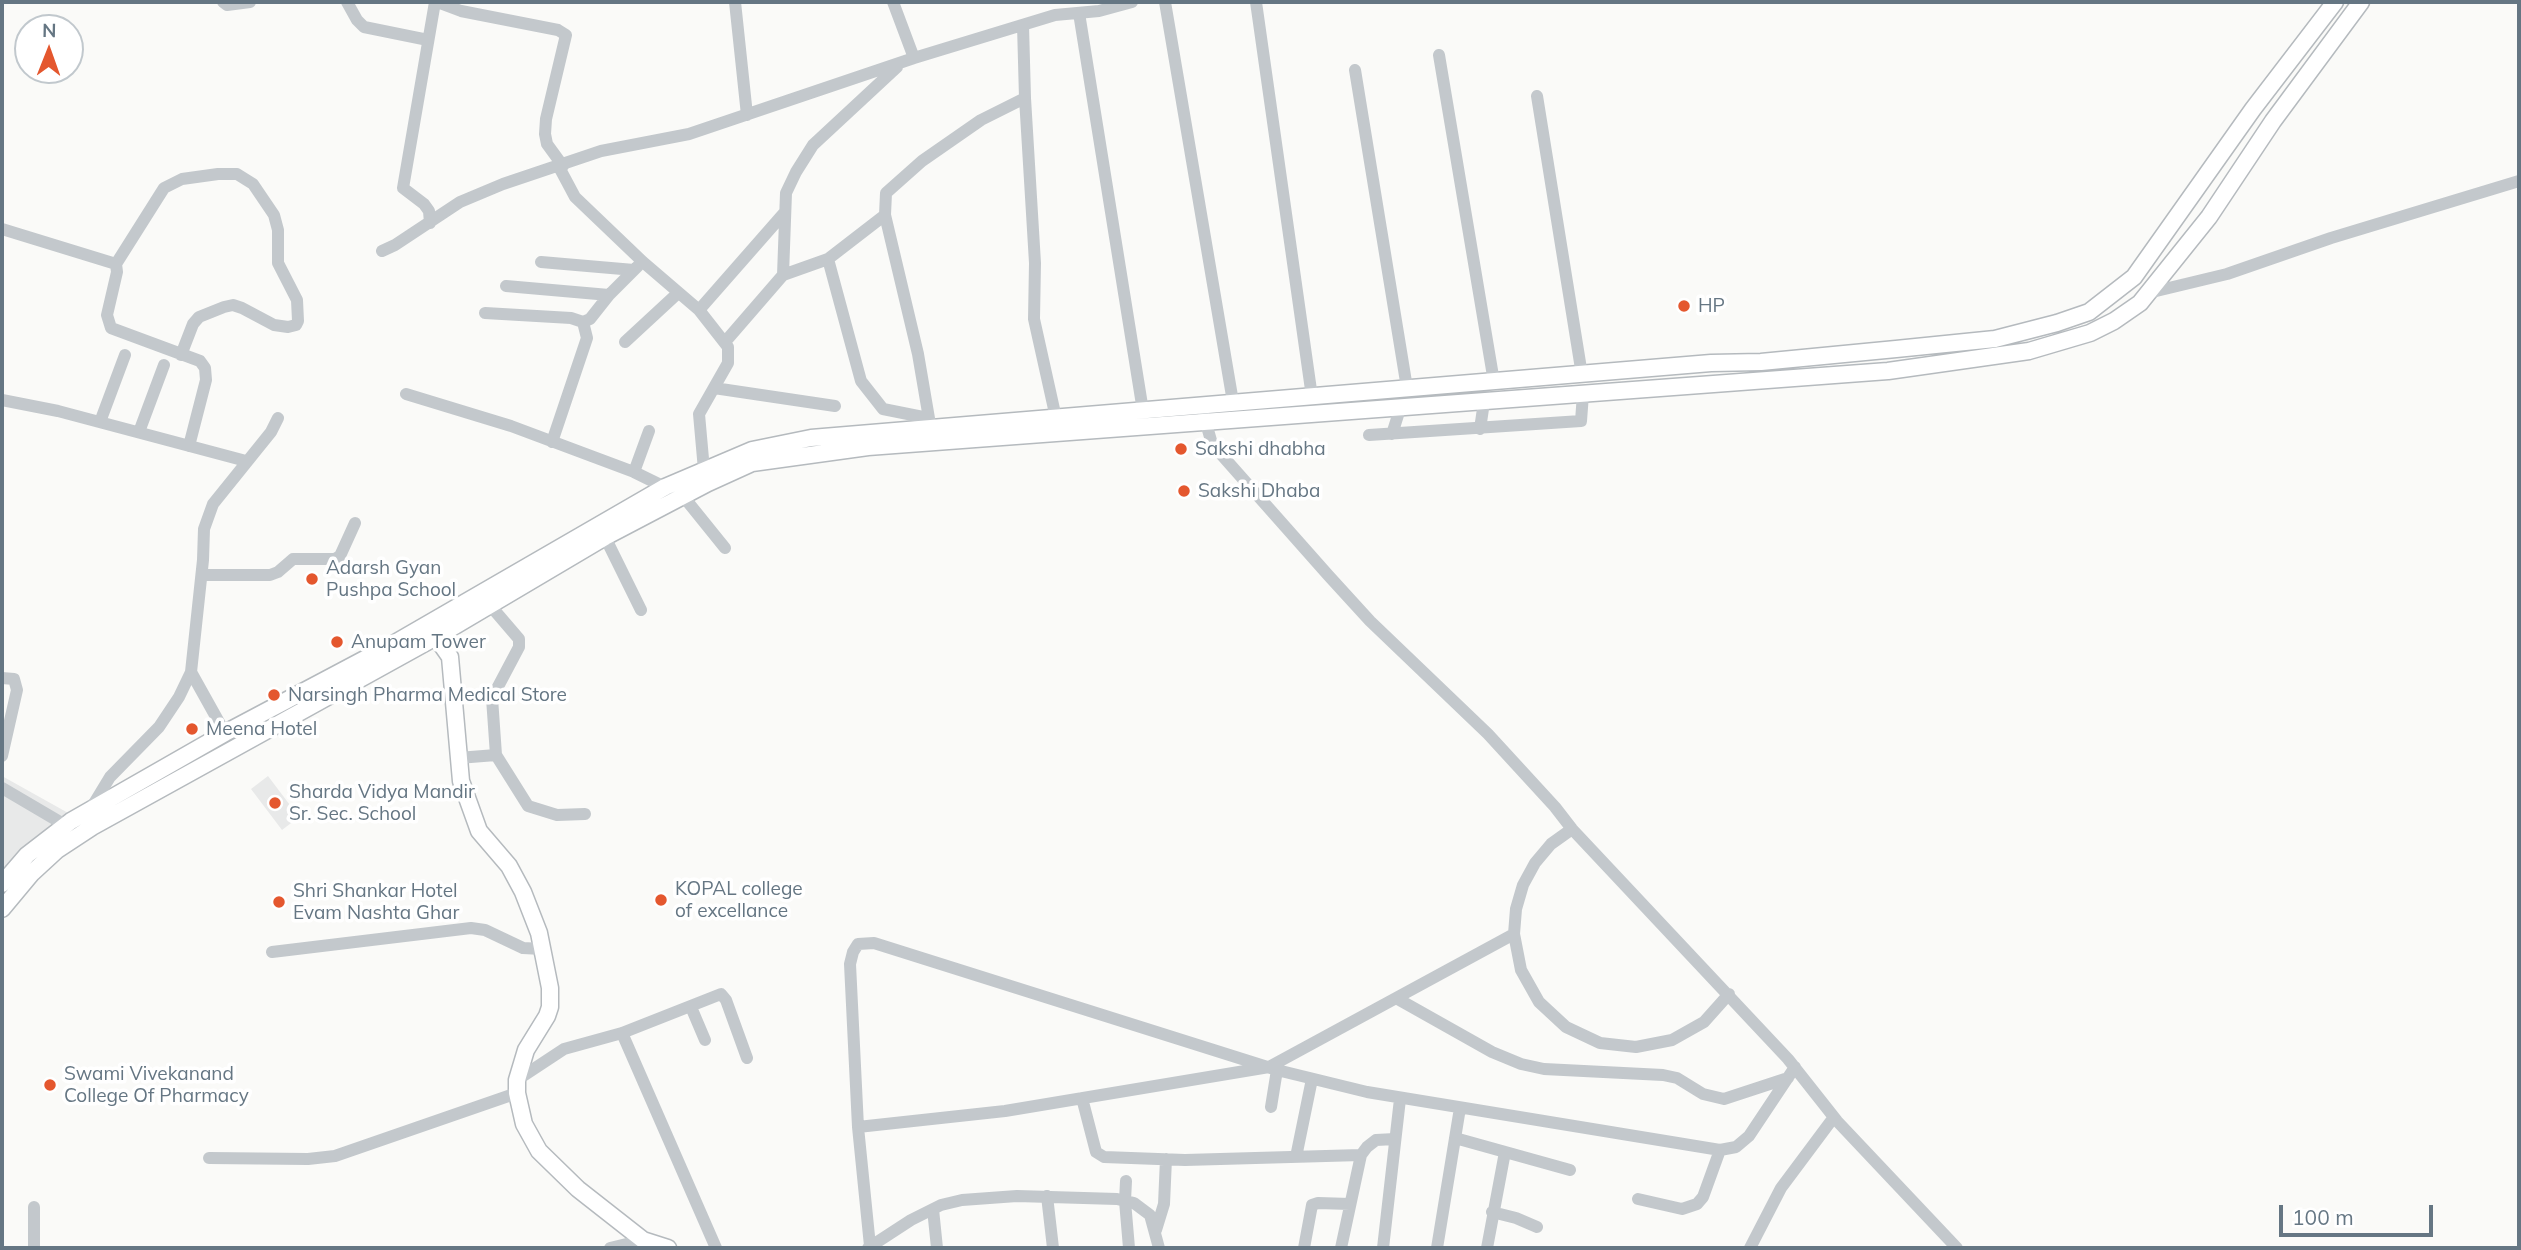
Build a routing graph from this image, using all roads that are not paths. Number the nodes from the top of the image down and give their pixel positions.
1 (223, 2) edge
2 (250, 2) edge
3 (347, 2) edge
4 (436, 2) edge
5 (735, 2) edge
6 (1052, 2) edge
7 (1132, 2) edge
8 (1165, 2) edge
9 (1256, 2) edge
10 (2335, 2) edge
11 (2361, 2) edge
12 (894, 3) edge
13 (1102, 6) edge
14 (1079, 13) junction
15 (1055, 15) junction
16 (1023, 25) junction
17 (428, 40) junction
18 (1439, 55) dead end
19 (908, 60) junction
20 (1355, 70) dead end
21 (1537, 96) dead end
22 (1025, 97) junction
23 (747, 115) junction
24 (561, 166) junction
25 (2519, 181) edge
26 (785, 212) junction
27 (885, 215) junction
28 (430, 223) junction
29 (2, 229) edge
30 (382, 251) dead end
31 (828, 259) junction
32 (541, 262) dead end
33 (116, 264) junction
34 (638, 266) junction
35 (783, 275) junction
36 (506, 286) dead end
37 (678, 293) junction
38 (2148, 293) junction
39 (609, 295) junction
40 (699, 310) junction
41 (485, 313) dead end
42 (583, 323) junction
43 (625, 342) dead end
44 (725, 342) junction
45 (125, 355) dead end
46 (181, 355) junction
47 (163, 365) dead end
48 (1581, 375) junction
49 (1494, 382) junction
50 (1462, 385) junction
51 (714, 388) junction
52 (1407, 388) junction
53 (407, 394) dead end
54 (1583, 394) junction
55 (1311, 397) junction
56 (2, 400) edge
57 (1233, 402) junction
58 (1484, 402) junction
59 (1464, 404) junction
60 (835, 406) dead end
61 (1400, 409) junction
62 (1143, 411) junction
63 (1204, 414) junction
64 (278, 418) dead end
65 (1056, 418) junction
66 (100, 422) junction
67 (930, 424) junction
68 (1480, 429) junction
69 (649, 431) dead end
70 (139, 432) junction
71 (1392, 434) junction
72 (1369, 435) dead end
73 (552, 442) junction
74 (189, 446) junction
75 (246, 461) junction
76 (704, 470) junction
77 (634, 472) junction
78 (665, 487) junction
79 (683, 496) junction
80 (355, 523) dead end
81 (605, 537) junction
82 (725, 548) dead end
83 (202, 575) junction
84 (489, 604) junction
85 (641, 610) dead end
86 (436, 636) junction
87 (191, 672) junction
88 (2, 678) edge
89 (277, 705) junction
90 (286, 721) junction
91 (244, 723) junction
92 (225, 733) junction
93 (253, 738) junction
94 (496, 755) junction
95 (2, 756) edge
96 (458, 758) junction
97 (2, 788) edge
98 (89, 810) junction
99 (585, 814) dead end
100 (65, 825) junction
101 (1572, 829) junction
102 (2, 884) edge
103 (2, 909) edge
104 (1514, 934) junction
105 (542, 949) junction
106 (272, 952) dead end
107 (1729, 995) junction
108 (1396, 998) junction
109 (691, 1007) junction
110 (622, 1033) junction
111 (705, 1040) dead end
112 (747, 1058) dead end
113 (1273, 1069) junction
114 (1794, 1072) junction
115 (1312, 1079) junction
116 (517, 1086) junction
117 (1082, 1098) junction
118 (1400, 1099) junction
119 (1271, 1107) dead end
120 (1460, 1108) junction
121 (1834, 1117) junction
122 (858, 1127) junction
123 (1455, 1138) junction
124 (1395, 1139) junction
125 (1720, 1150) junction
126 (1505, 1152) junction
127 (1361, 1155) junction
128 (1296, 1157) junction
129 (209, 1158) dead end
130 (1167, 1159) junction
131 (1570, 1170) dead end
132 (1126, 1181) dead end
133 (1047, 1196) junction
134 (1638, 1199) dead end
135 (1125, 1200) junction
136 (1350, 1204) junction
137 (34, 1208) dead end
138 (933, 1209) junction
139 (1492, 1212) junction
140 (1537, 1227) dead end
141 (1156, 1230) junction
142 (647, 1243) edge
143 (869, 1247) edge
144 (34, 1248) edge
145 (610, 1248) edge
146 (668, 1248) edge
147 (716, 1248) edge
148 (937, 1248) edge
149 (1053, 1248) edge
150 (1129, 1248) edge
151 (1159, 1248) edge
152 (1304, 1248) edge
153 (1341, 1248) edge
154 (1382, 1248) edge
155 (1437, 1248) edge
156 (1487, 1248) edge
157 (1750, 1248) edge
158 (1957, 1248) edge

1 - 2 street
3 - 17 street
4 - 17 street
4 - 24 street
5 - 23 street
6 - 15 street
7 - 13 street
8 - 57 street
9 - 55 street
10 - 48 main road
11 - 38 main road
12 - 19 street
13 - 14 street
14 - 15 street
14 - 62 street
15 - 16 street
16 - 19 street
16 - 22 street
17 - 28 street
18 - 49 street
19 - 23 street
19 - 26 street
20 - 52 street
21 - 48 street
22 - 27 street
22 - 65 street
23 - 24 street
24 - 28 street
24 - 34 street
25 - 38 street
26 - 35 street
26 - 40 street
27 - 31 street
27 - 67 street
28 - 30 street
29 - 33 street
31 - 35 street
31 - 67 street
32 - 34 street
33 - 46 street
33 - 46 street
34 - 37 street
34 - 39 street
35 - 44 street
36 - 39 street
37 - 40 street
37 - 43 street
38 - 54 main road
39 - 42 street
40 - 44 street
41 - 42 street
42 - 73 street
44 - 51 street
45 - 66 street
46 - 74 street
47 - 70 street
48 - 49 main road
49 - 50 main road
50 - 52 main road
50 - 59 main road
51 - 60 street
51 - 76 street
52 - 55 main road
53 - 73 street
54 - 58 main road
54 - 68 street
55 - 57 main road
56 - 66 street
57 - 63 main road
58 - 59 main road
58 - 68 street
59 - 61 main road
61 - 63 main road
61 - 71 street
62 - 63 main road
62 - 65 main road
63 - 79 main road
63 - 101 street
64 - 75 street
65 - 67 main road
66 - 70 street
67 - 76 main road
68 - 71 street
69 - 77 street
70 - 74 street
71 - 72 street
73 - 77 street
74 - 75 street
75 - 83 street
76 - 78 main road
77 - 78 street
78 - 79 street
78 - 89 main road
79 - 81 main road
79 - 82 street
80 - 83 street
81 - 84 main road
81 - 85 street
83 - 87 street
84 - 86 main road
84 - 94 street
86 - 90 main road
86 - 96 main road
87 - 92 street
87 - 98 street
88 - 95 street
89 - 90 main road
89 - 91 main road
90 - 93 main road
91 - 92 main road
91 - 93 main road
92 - 98 main road
93 - 103 main road
94 - 96 street
94 - 99 street
96 - 105 main road
97 - 100 street
98 - 100 main road
100 - 102 main road
101 - 104 street
101 - 107 street
104 - 107 street
104 - 108 street
105 - 106 street
105 - 116 main road
107 - 114 street
108 - 113 street
108 - 114 street
109 - 110 street
109 - 111 street
109 - 112 street
110 - 116 street
110 - 147 street
113 - 115 street
113 - 117 street
113 - 119 street
113 - 122 street
114 - 121 street
114 - 125 street
115 - 118 street
115 - 128 street
116 - 129 street
116 - 142 main road
117 - 122 street
117 - 130 street
118 - 120 street
118 - 124 street
120 - 123 street
120 - 125 street
121 - 157 street
121 - 158 street
122 - 143 street
123 - 126 street
123 - 155 street
124 - 127 street
124 - 154 street
125 - 134 street
126 - 131 street
126 - 139 street
127 - 128 street
127 - 136 street
128 - 130 street
130 - 141 street
132 - 135 street
133 - 135 street
133 - 138 street
133 - 149 street
135 - 141 street
135 - 150 street
136 - 152 street
136 - 153 street
137 - 144 street
138 - 143 street
138 - 148 street
139 - 140 street
139 - 156 street
141 - 151 street
142 - 145 street
142 - 146 main road

